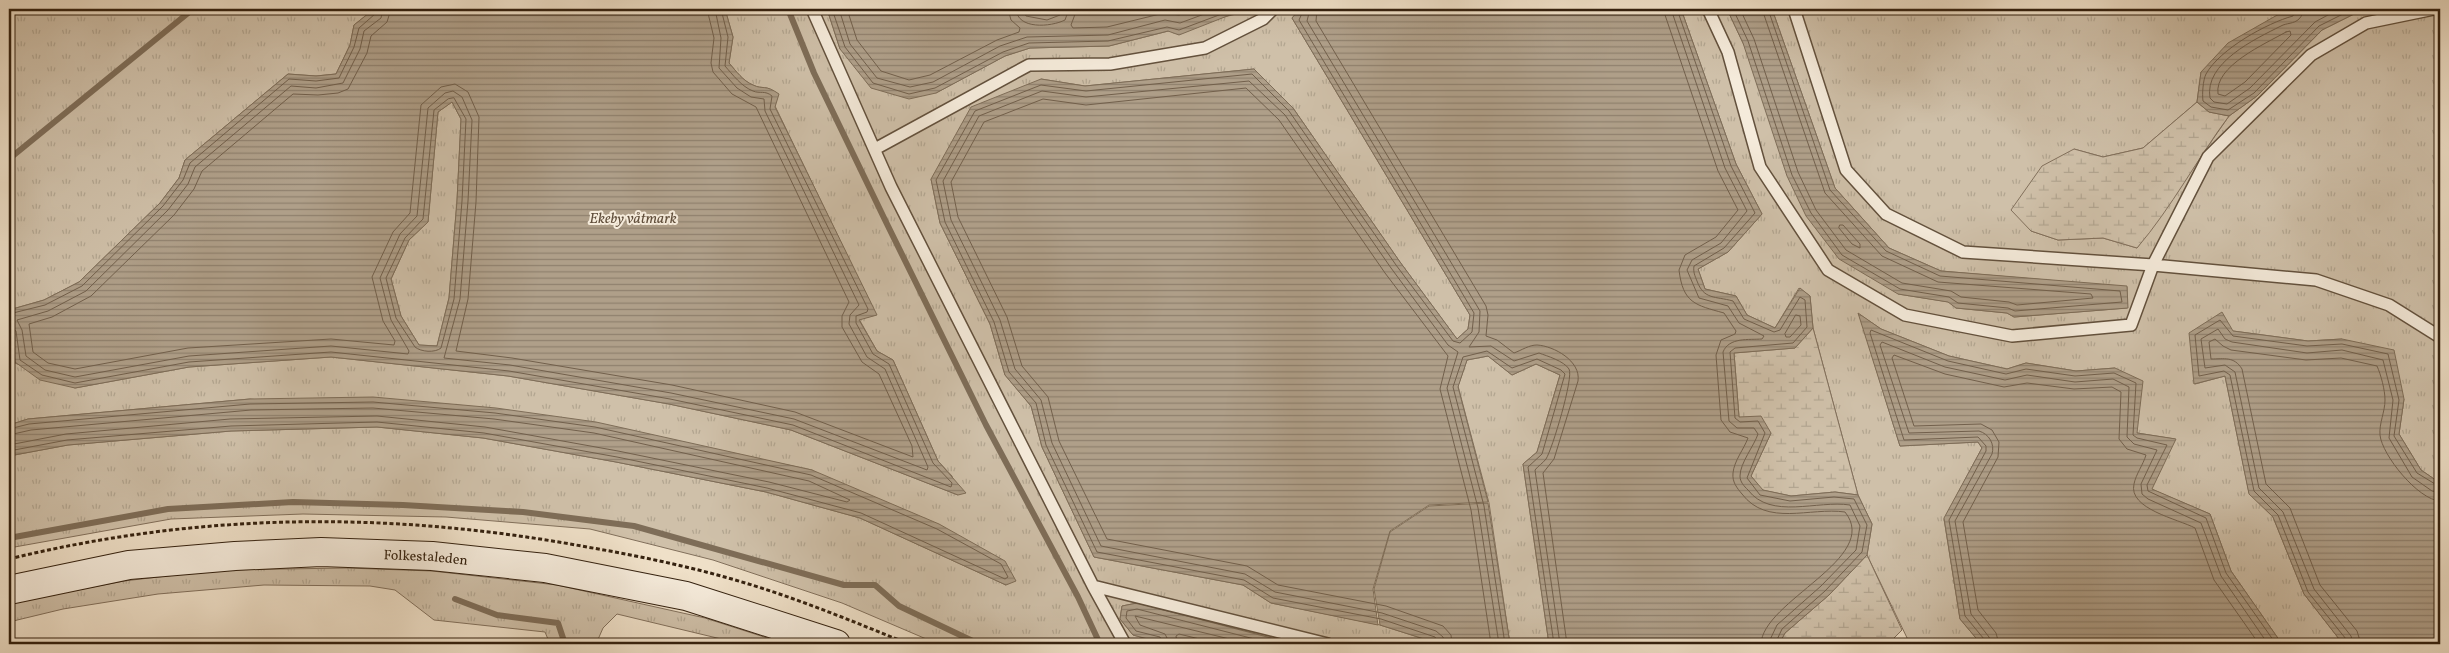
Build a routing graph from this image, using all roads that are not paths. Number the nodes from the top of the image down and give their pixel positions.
1 (812, 9) edge
2 (1273, 9) edge
3 (1708, 9) edge
4 (1794, 9) edge
5 (2434, 9) edge
6 (874, 149) junction
7 (2153, 265) junction
8 (2440, 337) edge
9 (1093, 586) junction
10 (9, 590) edge
11 (836, 644) edge
12 (1125, 644) edge
13 (1328, 644) edge

1 - 6 lane
2 - 6 lane
3 - 7 lane
4 - 7 lane
5 - 7 lane
6 - 9 lane
7 - 8 lane
9 - 12 lane
9 - 13 lane
10 - 11 main road, Folkestaleden

